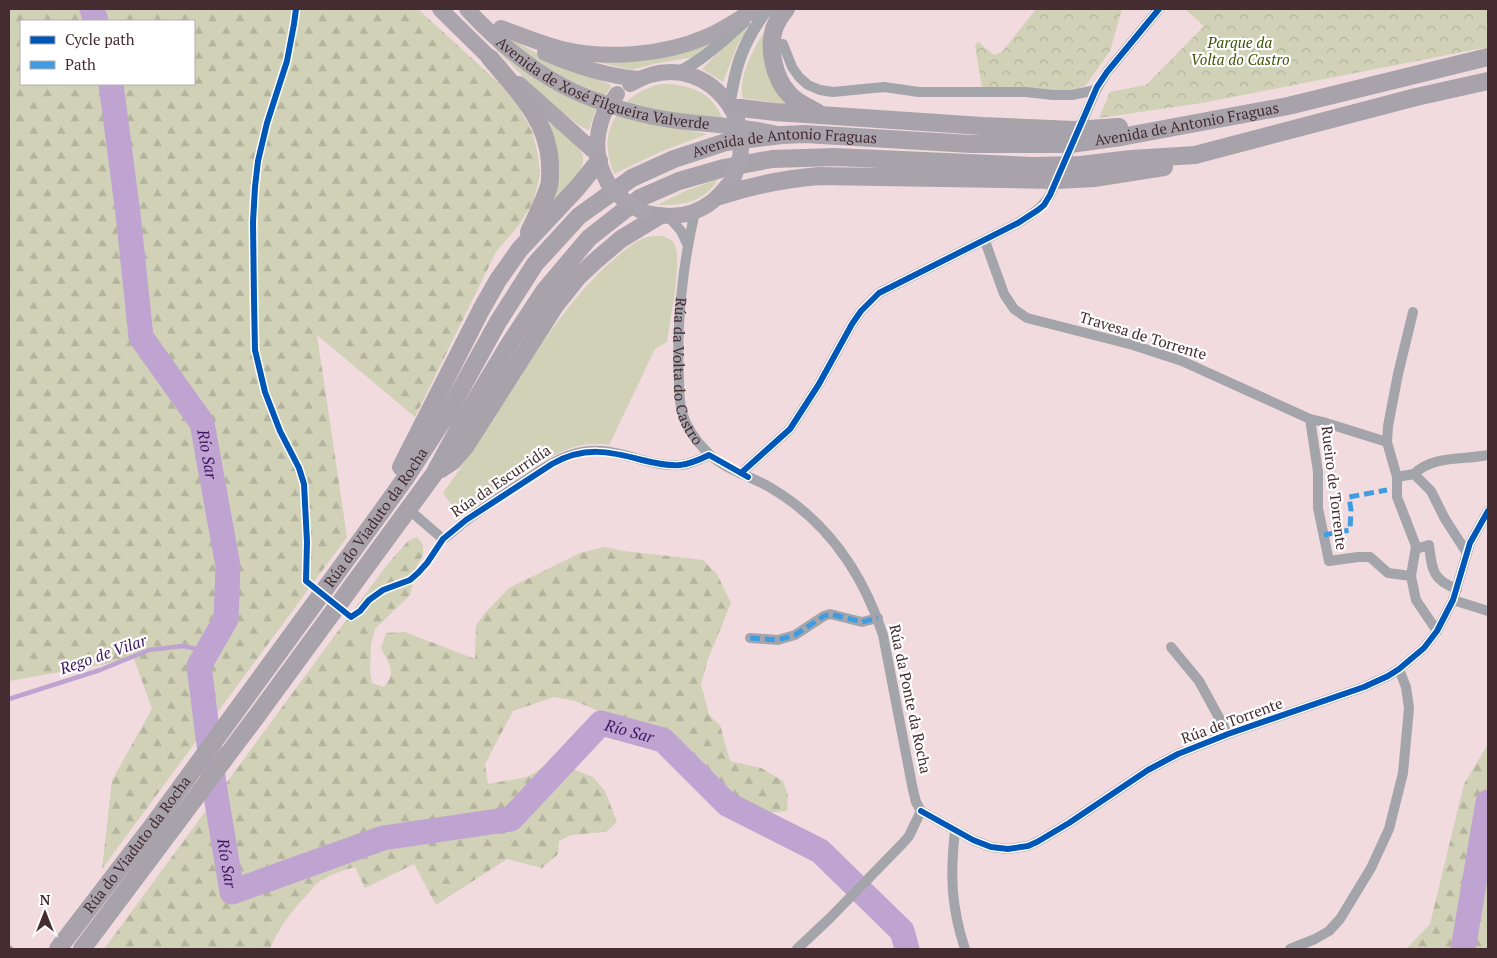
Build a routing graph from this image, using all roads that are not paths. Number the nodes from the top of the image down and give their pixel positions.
1 (440, 9) edge
2 (467, 9) edge
3 (472, 9) edge
4 (757, 9) edge
5 (768, 9) edge
6 (786, 9) edge
7 (1158, 9) edge
8 (501, 28) junction
9 (783, 44) dead end
10 (1488, 57) edge
11 (490, 58) junction
12 (679, 72) junction
13 (639, 79) junction
14 (1488, 81) edge
15 (1096, 90) junction
16 (733, 110) junction
17 (823, 115) junction
18 (1209, 120) junction
19 (782, 135) junction
20 (1195, 155) junction
21 (598, 157) junction
22 (674, 159) joint
23 (679, 181) joint
24 (720, 196) junction
25 (695, 212) junction
26 (658, 215) junction
27 (985, 240) junction
28 (688, 247) junction
29 (520, 249) junction
30 (1413, 312) dead end
31 (1310, 419) junction
32 (1387, 442) junction
33 (710, 454) junction
34 (1488, 455) edge
35 (741, 473) junction
36 (434, 474) junction
37 (1414, 474) junction
38 (1396, 477) junction
39 (408, 509) junction
40 (1488, 511) edge
41 (380, 515) junction
42 (1416, 548) junction
43 (1467, 553) junction
44 (1410, 576) junction
45 (1457, 589) junction
46 (1453, 600) junction
47 (1488, 611) edge
48 (878, 618) junction
49 (1437, 631) junction
50 (750, 638) dead end
51 (1171, 647) dead end
52 (1398, 670) junction
53 (1228, 734) junction
54 (921, 810) junction
55 (955, 831) junction
56 (58, 949) edge
57 (82, 949) edge
58 (797, 949) edge
59 (966, 949) edge
60 (1290, 949) edge

1 - 11 main road, Avenida de Xosé Filgueira Valverde
2 - 19 main road, Avenida de Xosé Filgueira Valverde
3 - 8 main road
4 - 8 main road
4 - 12 street
5 - 16 street
6 - 17 highway
7 - 15 street
8 - 13 main road
9 - 15 street
10 - 18 highway, Avenida de Antonio Fraguas
11 - 21 main road, Avenida de Xosé Filgueira Valverde
11 - 29 highway
12 - 13 main road
12 - 16 main road
13 - 21 main road, bridge
14 - 20 highway, Avenida de Antonio Fraguas
15 - 27 street, bridge
16 - 17 highway
16 - 24 main road, bridge
17 - 18 highway
18 - 19 highway, Avenida de Antonio Fraguas
19 - 22 highway, Avenida de Antonio Fraguas
20 - 23 highway, Avenida de Antonio Fraguas
20 - 24 highway
21 - 26 main road, bridge
21 - 29 highway
22 - 41 highway, Rúa do Viaduto da Rocha
23 - 36 highway, Rúa do Viaduto da Rocha
24 - 25 main road
25 - 26 main road
25 - 28 street, Rúa da Volta do Castro
26 - 28 street
26 - 36 highway
27 - 31 street, Travesa de Torrente
27 - 35 street
28 - 33 street, Rúa da Volta do Castro
29 - 41 highway
30 - 32 street
31 - 32 street, Travesa de Torrente
31 - 44 street, Rueiro de Torrente
32 - 38 street
33 - 35 street, Rúa da Volta do Castro
33 - 39 street, Rúa da Escurridía
34 - 37 street
35 - 48 street, Rúa da Ponte da Rocha
36 - 39 highway, Rúa do Viaduto da Rocha
37 - 38 street
37 - 43 street
38 - 42 street
39 - 57 highway, Rúa do Viaduto da Rocha
40 - 43 street, Rúa de Torrente
41 - 56 highway, Rúa do Viaduto da Rocha
42 - 44 street
42 - 45 street
43 - 45 street, Rúa de Torrente
44 - 49 street
45 - 46 street, Rúa de Torrente
46 - 47 street
46 - 49 street, Rúa de Torrente
48 - 50 street
48 - 54 street, Rúa da Ponte da Rocha
49 - 52 street, Rúa de Torrente
51 - 53 street, Rúa de Torrente
52 - 53 street, Rúa de Torrente
52 - 60 street
53 - 55 street, Rúa de Torrente
54 - 55 street, Rúa de Torrente
54 - 58 street
55 - 59 street

